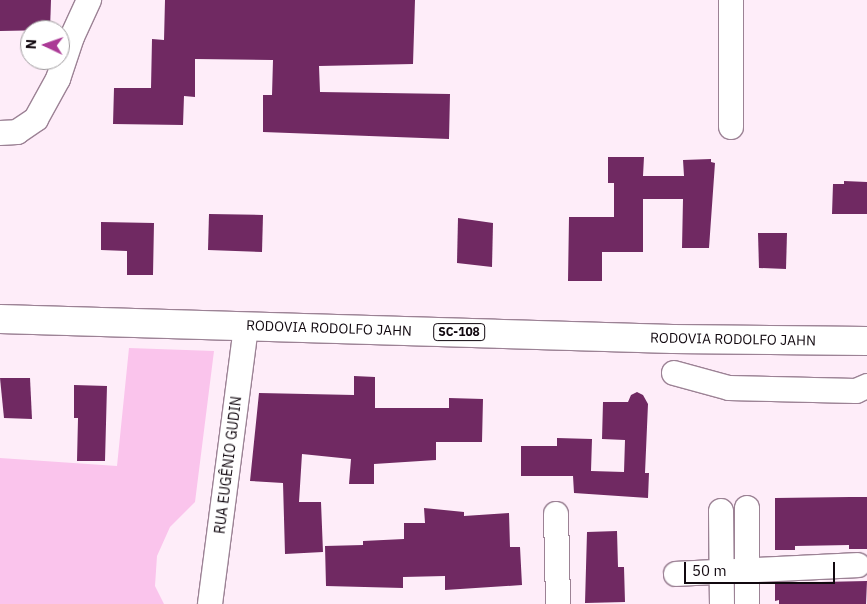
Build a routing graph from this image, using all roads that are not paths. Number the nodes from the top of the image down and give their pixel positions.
1 (89, 0) edge
2 (731, 0) edge
3 (731, 126) dead end
4 (0, 133) edge
5 (0, 319) edge
6 (246, 325) junction
7 (867, 341) edge
8 (674, 374) dead end
9 (867, 386) edge
10 (746, 508) dead end
11 (721, 511) dead end
12 (556, 514) dead end
13 (858, 565) dead end
14 (747, 570) junction
15 (722, 571) junction
16 (676, 574) dead end
17 (210, 604) edge
18 (558, 604) edge
19 (722, 604) edge
20 (747, 604) edge

1 - 4 street
2 - 3 street
5 - 6 main road, RODOVIA RODOLFO JAHN / SC-108
6 - 7 main road, RODOVIA RODOLFO JAHN / SC-108
6 - 17 street, RUA EUGÊNIO GUDIN
8 - 9 street
10 - 14 street
11 - 15 street
12 - 18 street
13 - 14 street
14 - 15 street
14 - 20 street
15 - 16 street
15 - 19 street

